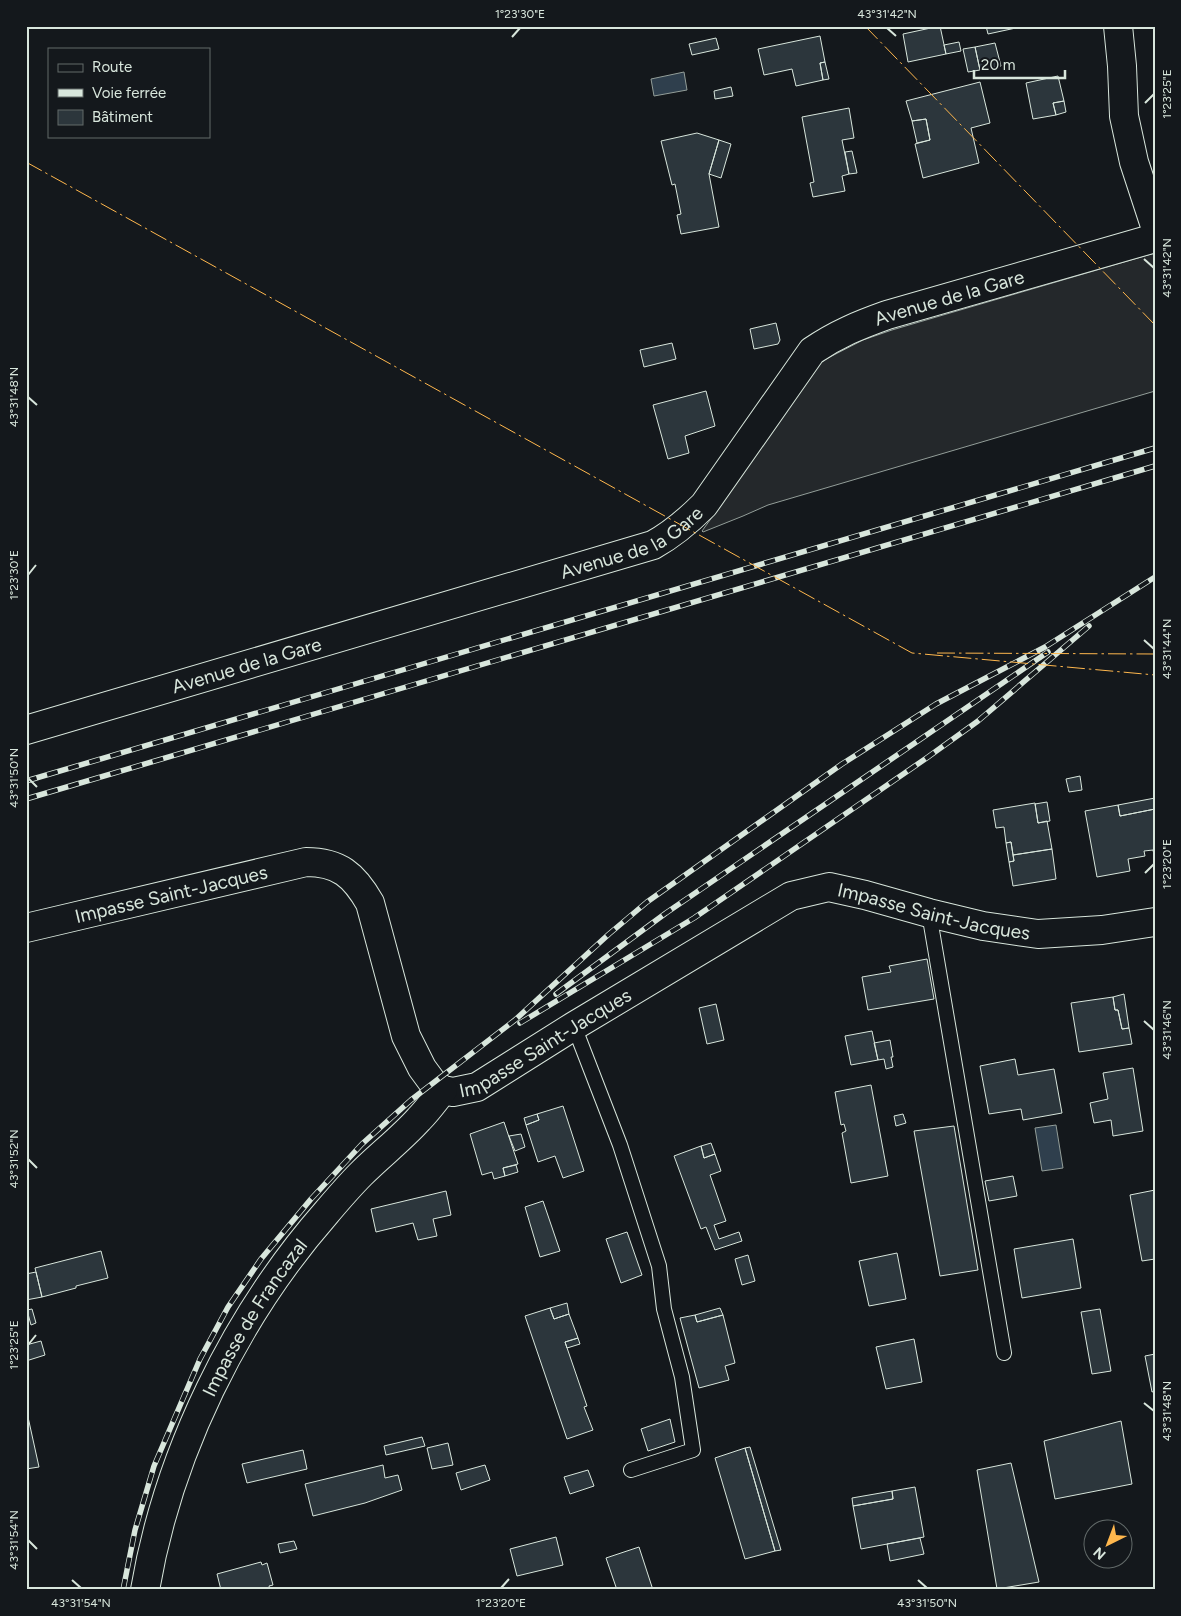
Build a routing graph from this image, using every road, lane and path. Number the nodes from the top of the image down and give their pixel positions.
1 (1118, 26) edge
2 (1155, 226) edge
3 (1155, 238) edge
4 (26, 730) edge
5 (929, 913) junction
6 (1155, 922) edge
7 (26, 928) edge
8 (574, 1026) junction
9 (442, 1090) junction
10 (1004, 1353) dead end
11 (631, 1470) dead end
12 (144, 1590) edge

1 - 2 street
3 - 4 street, Avenue de la Gare
5 - 6 street, Impasse Saint-Jacques
5 - 8 street, Impasse Saint-Jacques
5 - 10 lane
7 - 9 street, Impasse Saint-Jacques
8 - 9 street, Impasse Saint-Jacques
8 - 11 lane
9 - 12 street, Impasse de Francazal

